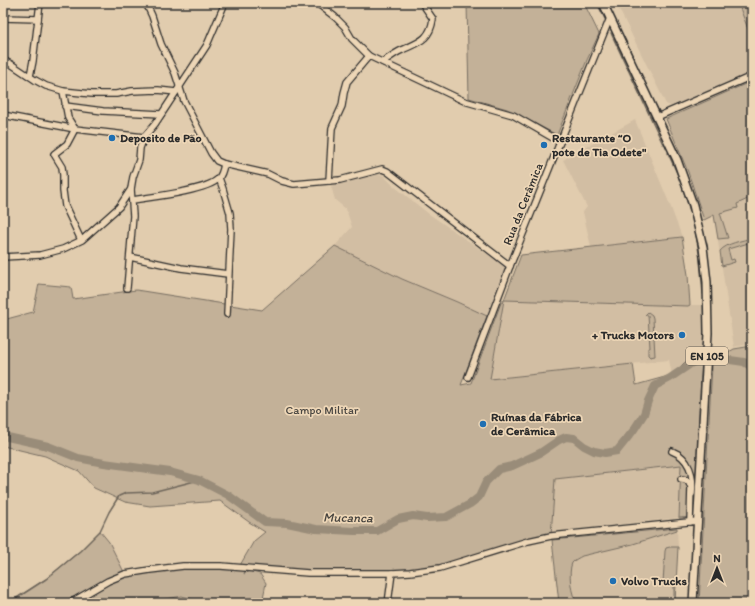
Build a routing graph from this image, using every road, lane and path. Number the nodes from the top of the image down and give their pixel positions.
1 (40, 3) edge
2 (146, 3) edge
3 (225, 3) edge
4 (317, 3) edge
5 (422, 3) edge
6 (603, 3) edge
7 (3, 18) edge
8 (610, 18) junction
9 (38, 19) junction
10 (369, 56) junction
11 (3, 60) edge
12 (383, 62) junction
13 (30, 76) junction
14 (752, 76) edge
15 (180, 86) junction
16 (63, 91) junction
17 (176, 92) junction
18 (65, 106) junction
19 (161, 114) junction
20 (3, 115) edge
21 (657, 117) junction
22 (75, 129) junction
23 (144, 137) junction
24 (560, 142) junction
25 (224, 164) junction
26 (218, 178) junction
27 (329, 181) junction
28 (131, 189) junction
29 (132, 200) junction
30 (81, 240) junction
31 (3, 257) edge
32 (130, 257) junction
33 (510, 266) junction
34 (228, 274) junction
35 (127, 288) dead end
36 (227, 314) dead end
37 (468, 376) dead end
38 (672, 451) dead end
39 (681, 479) dead end
40 (692, 494) junction
41 (698, 521) junction
42 (690, 522) junction
43 (392, 573) junction
44 (70, 603) edge
45 (388, 603) edge
46 (693, 603) edge

1 - 9 street
2 - 15 street
3 - 15 street
4 - 10 street
5 - 12 street
6 - 8 main road, EN 105
7 - 9 street
8 - 21 main road, EN 105
8 - 24 street, Rua da Cerâmica
9 - 13 street
10 - 12 street
10 - 27 street
11 - 13 street
12 - 24 street
13 - 16 street
14 - 21 street
15 - 17 street
15 - 25 street
16 - 17 street
16 - 18 street
17 - 19 street
18 - 19 street
18 - 22 street
19 - 23 street
20 - 22 street
21 - 41 main road, EN 105
22 - 23 street
22 - 30 street
23 - 28 street
24 - 33 street, Rua da Cerâmica
25 - 26 street
25 - 27 street
26 - 29 street
26 - 34 street
27 - 33 street
28 - 29 street
28 - 30 street
29 - 32 street
30 - 31 street
32 - 34 street
32 - 35 street
33 - 37 street, Rua da Cerâmica
34 - 36 street
38 - 40 street
39 - 40 street
40 - 42 street
41 - 42 street
41 - 46 main road, EN 105
42 - 43 street
43 - 44 street
43 - 45 street

